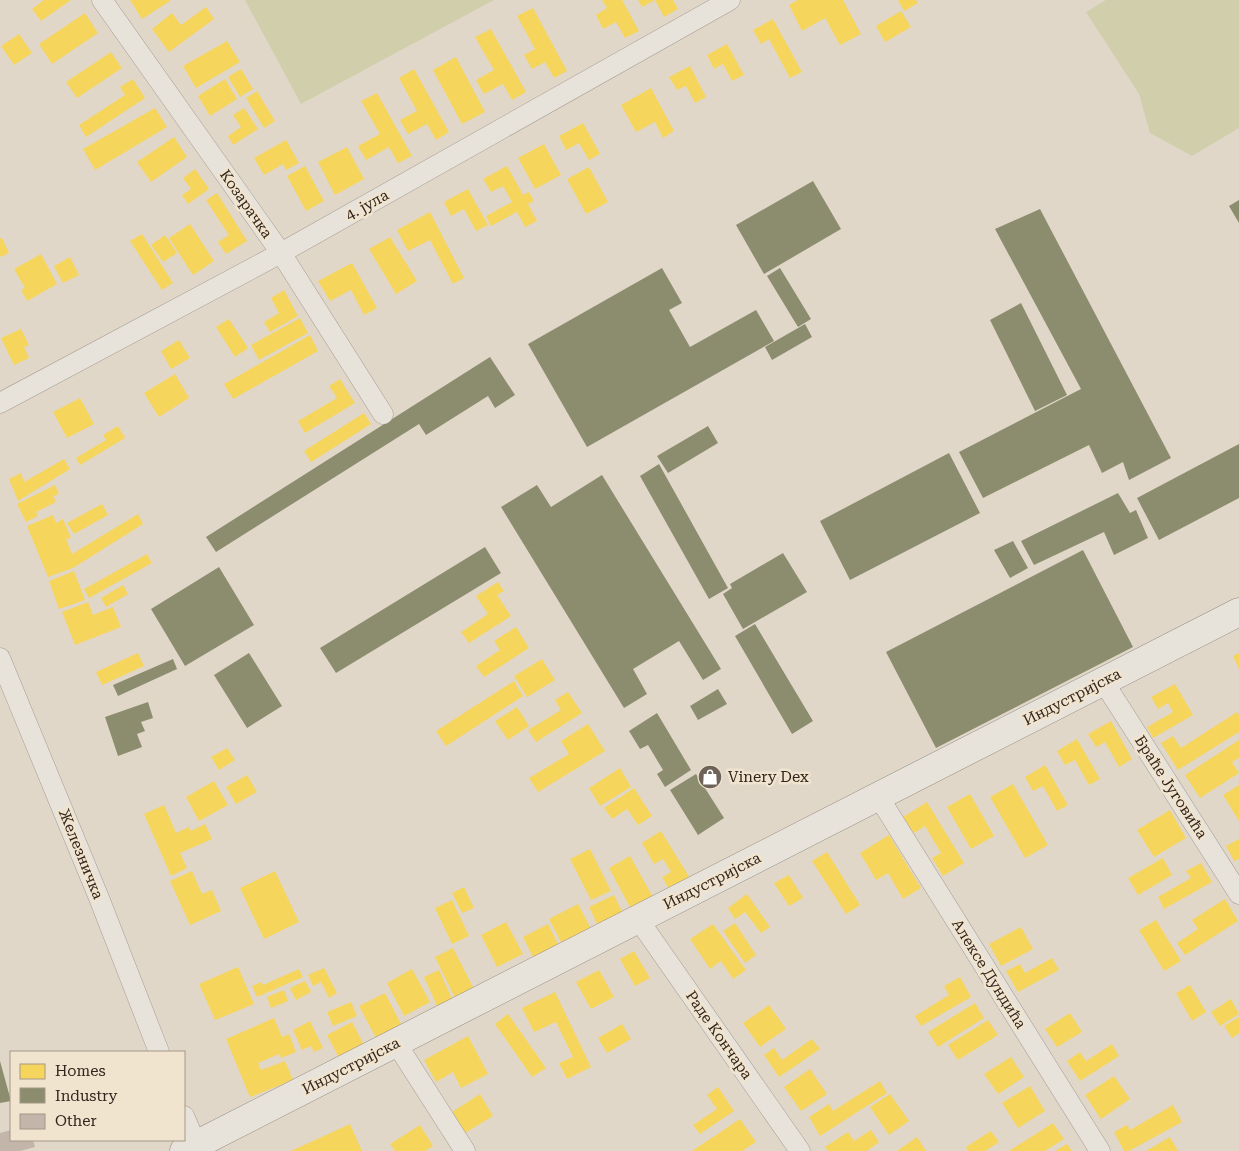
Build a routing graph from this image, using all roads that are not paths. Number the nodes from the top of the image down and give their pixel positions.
1 (102, 0) edge
2 (730, 0) edge
3 (281, 253) junction
4 (0, 403) edge
5 (383, 414) dead end
6 (1239, 612) edge
7 (0, 658) edge
8 (1103, 681) junction
9 (878, 796) junction
10 (1239, 894) edge
11 (638, 919) junction
12 (396, 1043) junction
13 (159, 1051) edge
14 (185, 1120) edge
15 (193, 1149) edge
16 (465, 1151) edge
17 (800, 1151) edge
18 (1100, 1151) edge

1 - 3 street, Козарачка
2 - 3 street, 4. јула
3 - 4 street, 4. јула
3 - 5 street, Козарачка
6 - 8 main road, Индустријска
7 - 13 street, Железничка
8 - 9 main road, Индустријска
8 - 10 street, Браће Југовића
9 - 11 main road, Индустријска
9 - 18 street, Алексе Дундића
11 - 12 main road, Индустријска
11 - 17 street, Раде Кончара
12 - 15 main road, Индустријска
12 - 16 street
14 - 15 street

